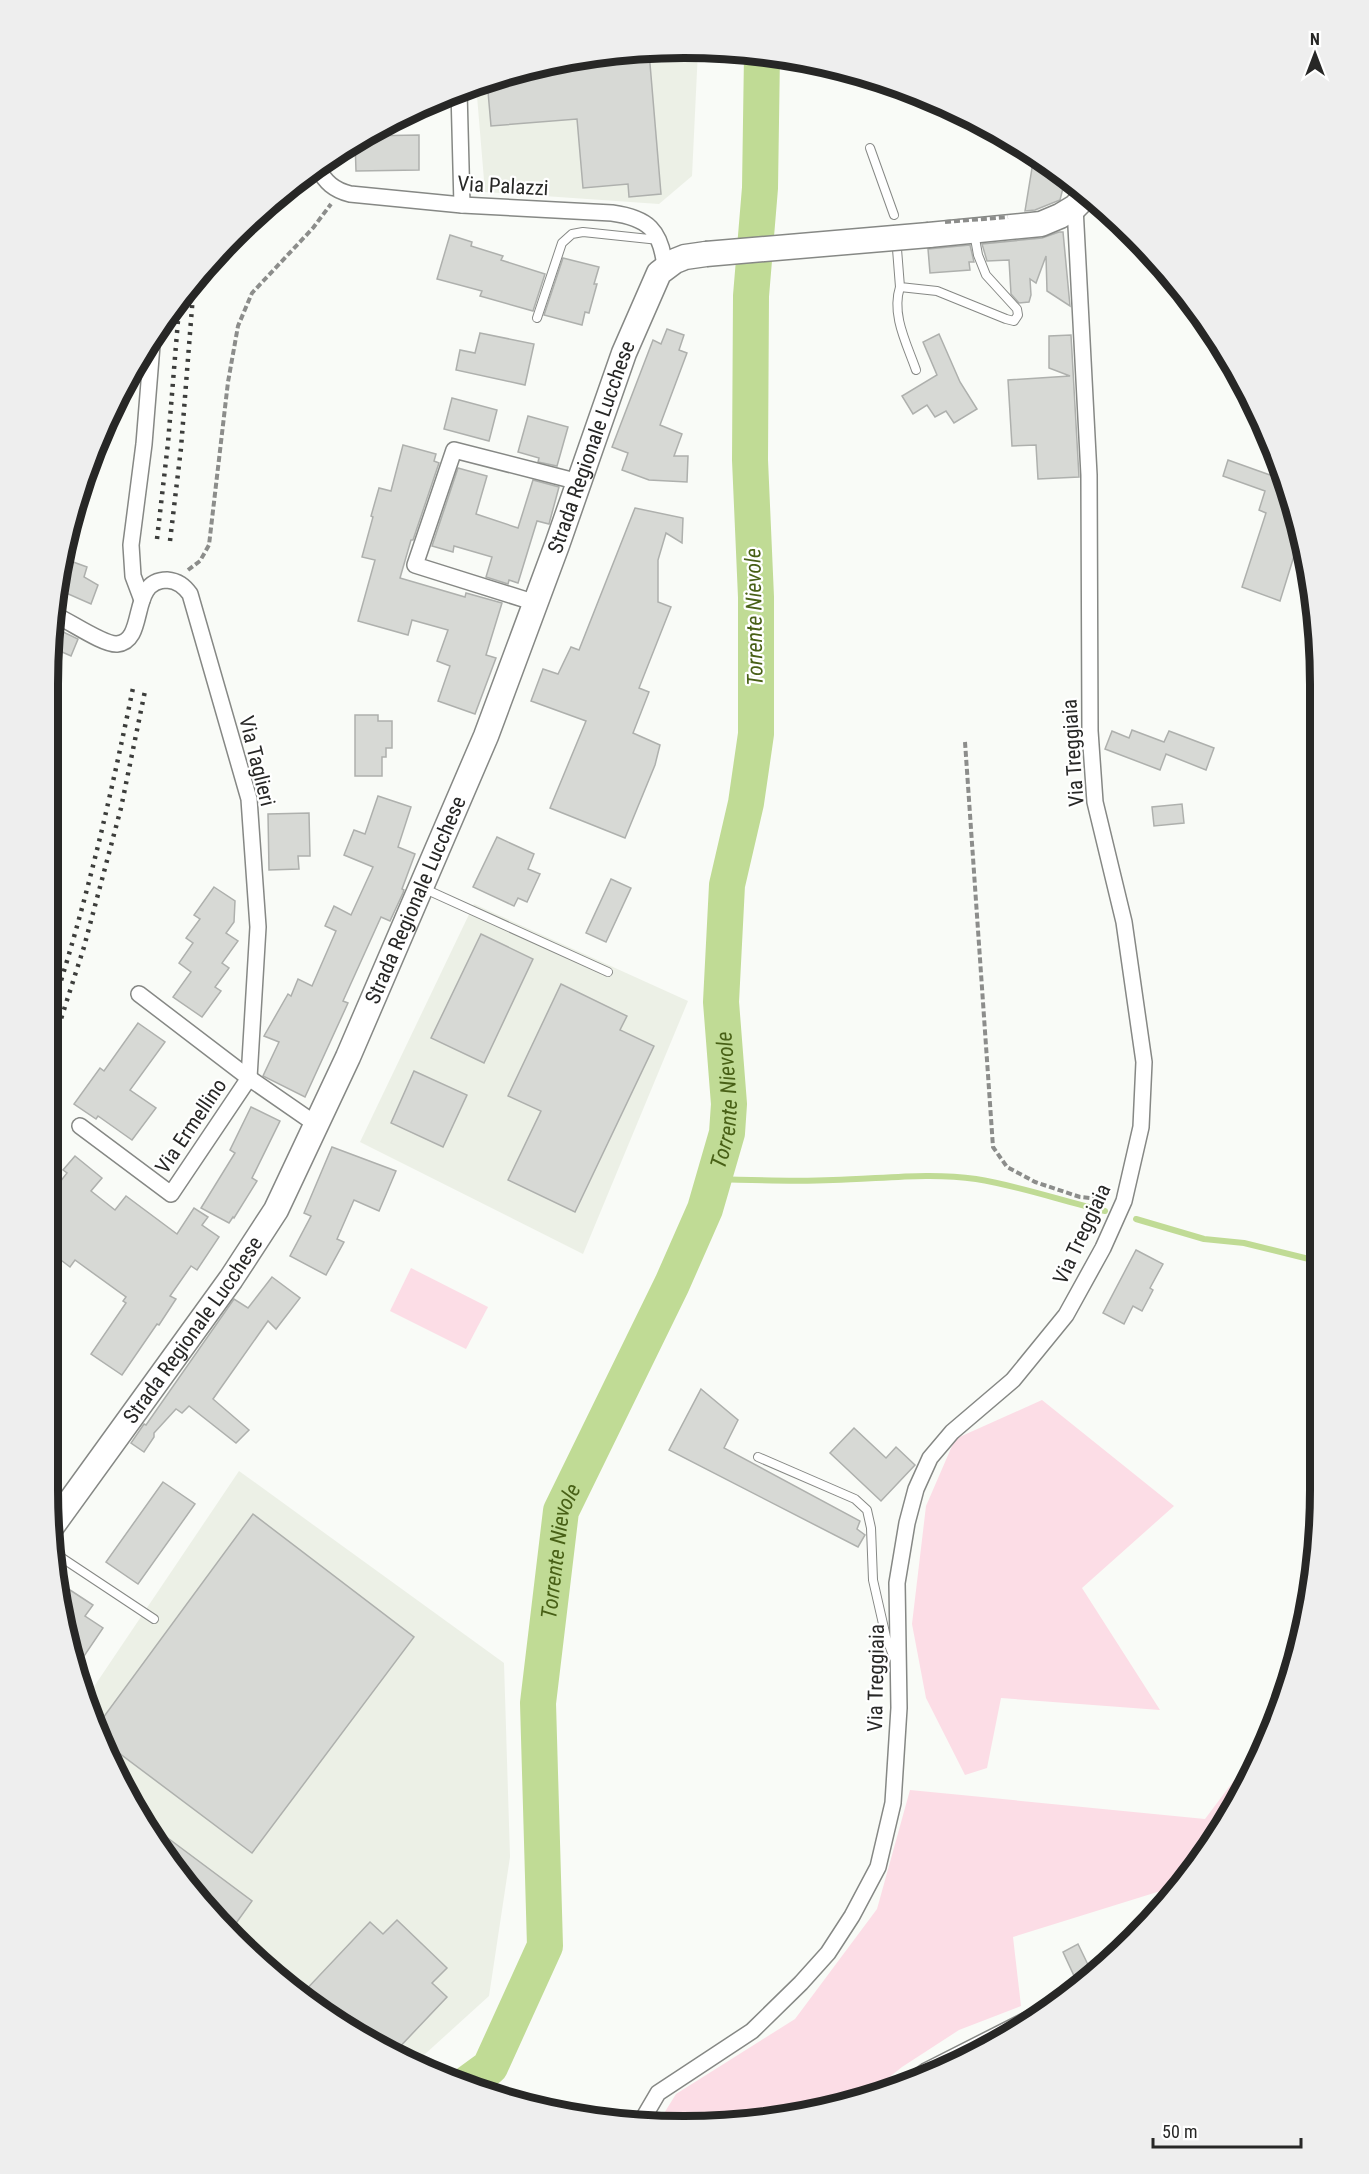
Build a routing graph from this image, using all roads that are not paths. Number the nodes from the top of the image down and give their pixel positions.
1 (459, 101) edge
2 (870, 148) dead end
3 (322, 175) edge
4 (1081, 200) edge
5 (462, 206) junction
6 (894, 215) dead end
7 (974, 231) junction
8 (659, 240) junction
9 (897, 249) dead end
10 (665, 267) junction
11 (900, 287) junction
12 (537, 318) dead end
13 (151, 357) edge
14 (916, 370) dead end
15 (579, 482) junction
16 (142, 600) junction
17 (536, 603) junction
18 (62, 619) edge
19 (421, 887) junction
20 (608, 972) dead end
21 (139, 994) dead end
22 (249, 1078) junction
23 (317, 1125) junction
24 (80, 1126) dead end
25 (758, 1457) dead end
26 (59, 1518) edge
27 (63, 1558) edge
28 (154, 1618) dead end
29 (899, 1673) junction
30 (646, 2114) edge

1 - 5 street
2 - 6 lane
3 - 5 street, Via Palazzi
4 - 7 main road
4 - 29 street, Via Treggiaia
5 - 8 street, Via Palazzi
7 - 10 main road, bridge
7 - 11 lane
8 - 10 street
8 - 12 lane
9 - 11 lane
10 - 15 main road, Strada Regionale Lucchese
11 - 14 lane
13 - 16 street
15 - 17 main road, Strada Regionale Lucchese
15 - 17 street
16 - 18 street
16 - 22 street, Via Taglieri
17 - 19 main road, Strada Regionale Lucchese
19 - 20 lane
19 - 23 main road, Strada Regionale Lucchese
21 - 22 street, Via Ermellino
22 - 23 street, Via Ermellino
22 - 24 street, Via Ermellino
23 - 26 main road, Strada Regionale Lucchese
25 - 29 lane
27 - 28 lane
29 - 30 street, Via Treggiaia

